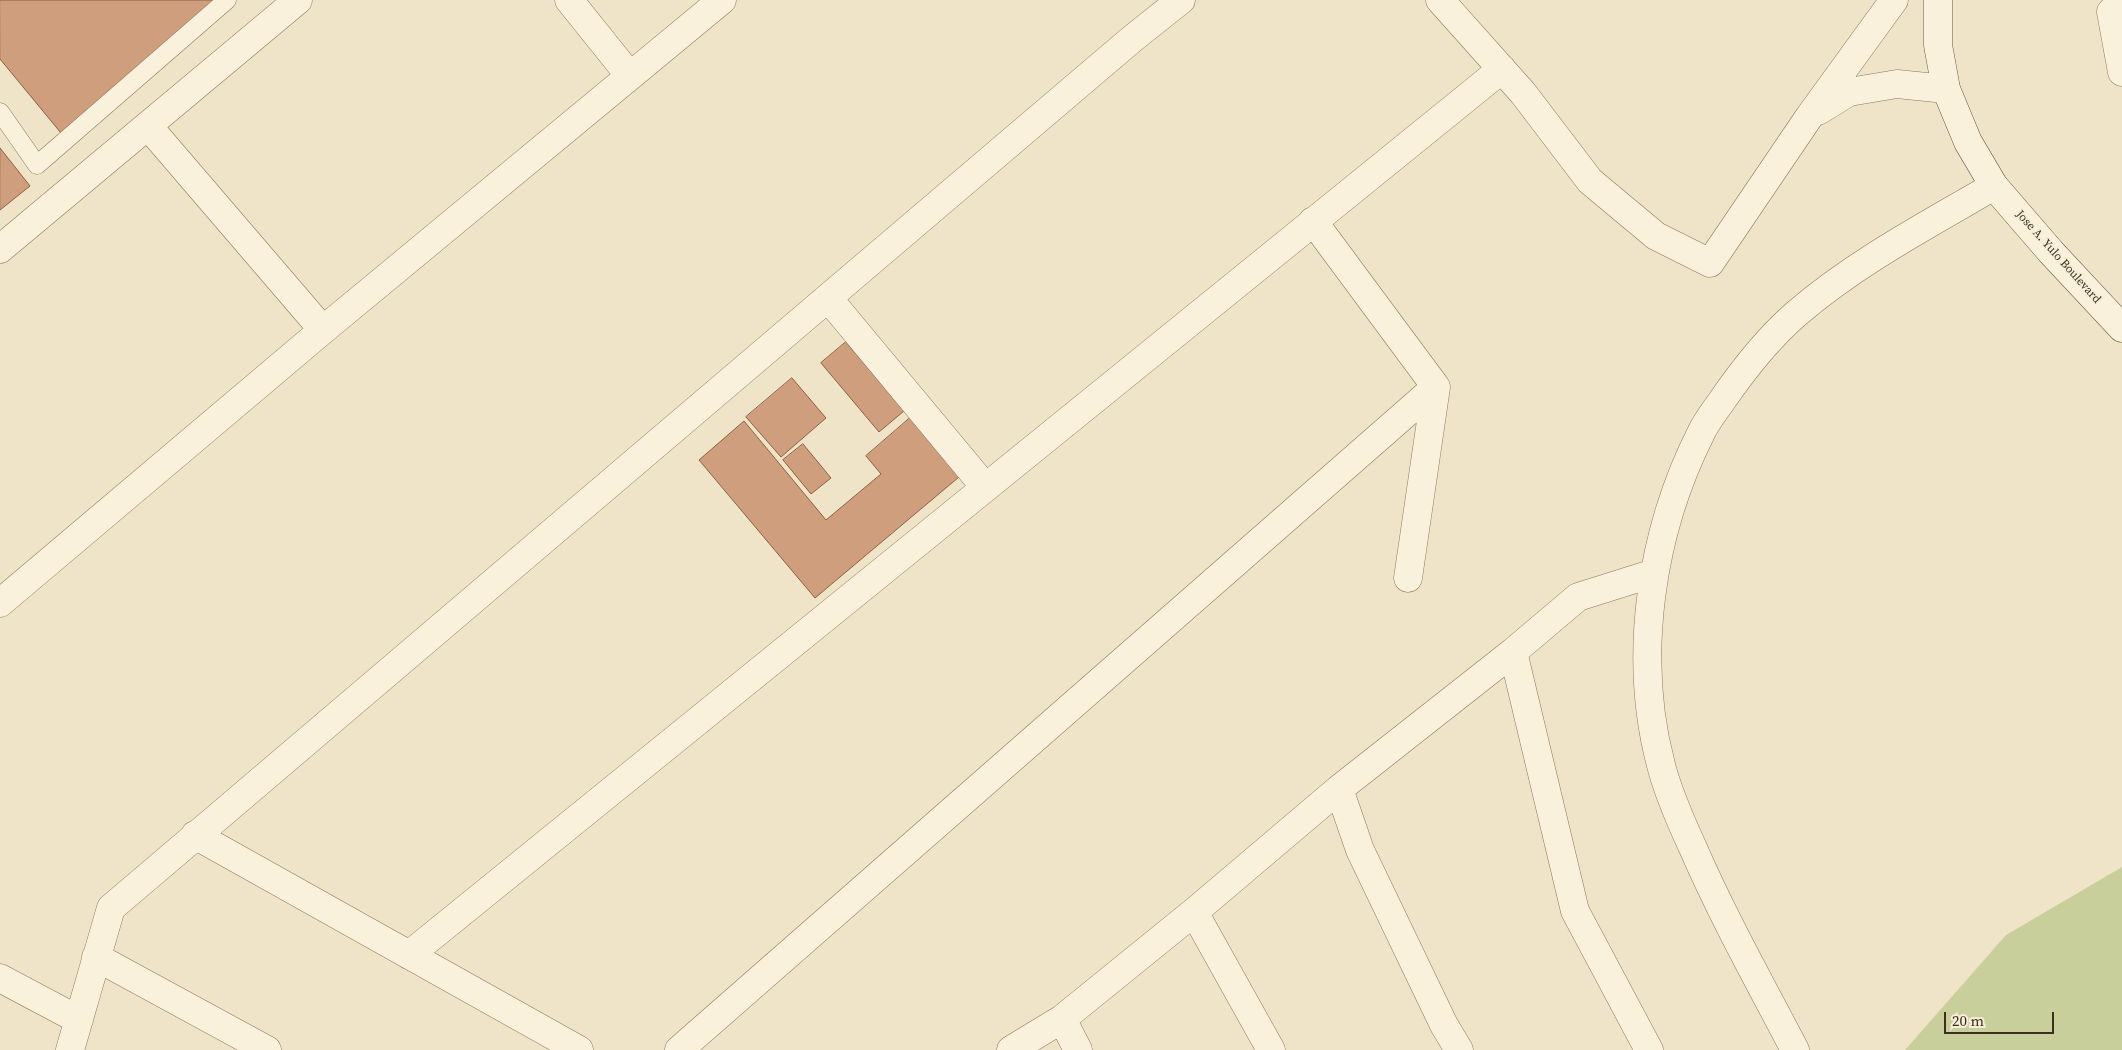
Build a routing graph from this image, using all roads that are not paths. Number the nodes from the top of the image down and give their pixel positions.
1 (227, 0) edge
2 (298, 0) edge
3 (569, 0) edge
4 (722, 0) edge
5 (1181, 0) edge
6 (1440, 0) edge
7 (1894, 0) edge
8 (1938, 0) edge
9 (2122, 0) edge
10 (1502, 69) junction
11 (2122, 72) edge
12 (630, 76) junction
13 (1946, 89) junction
14 (0, 112) edge
15 (1809, 117) junction
16 (148, 126) junction
17 (1994, 186) junction
18 (1314, 220) junction
19 (0, 249) edge
20 (828, 298) junction
21 (2122, 328) edge
22 (323, 330) junction
23 (1436, 387) junction
24 (985, 487) junction
25 (1654, 573) junction
26 (1408, 578) dead end
27 (0, 603) edge
28 (1513, 652) junction
29 (1339, 788) junction
30 (195, 835) junction
31 (1194, 912) junction
32 (410, 955) junction
33 (96, 957) junction
34 (0, 978) edge
35 (79, 1020) junction
36 (1062, 1020) junction
37 (70, 1050) edge
38 (267, 1050) edge
39 (579, 1050) edge
40 (679, 1050) edge
41 (1011, 1050) edge
42 (1078, 1050) edge
43 (1271, 1050) edge
44 (1458, 1050) edge
45 (1649, 1050) edge
46 (1795, 1050) edge

1 - 14 lane
2 - 16 street
3 - 12 street
4 - 12 street
5 - 20 street
6 - 10 street
7 - 15 street
8 - 13 street, Jose A. Yulo Boulevard
9 - 11 street
10 - 15 street
10 - 18 street
12 - 22 street
13 - 15 street
13 - 17 street, Jose A. Yulo Boulevard
16 - 19 street
16 - 22 street
17 - 21 street, Jose A. Yulo Boulevard
17 - 25 street
18 - 23 street
18 - 24 street
20 - 24 street
20 - 30 street
22 - 27 street
23 - 26 street
23 - 40 street
24 - 32 street
25 - 28 street
25 - 46 street
28 - 29 street
28 - 45 street
29 - 31 street
29 - 44 street
30 - 32 street
30 - 33 street
31 - 36 street
31 - 43 street
32 - 39 street
33 - 35 street
33 - 38 street
34 - 35 street
35 - 37 street
36 - 41 street
36 - 42 street

